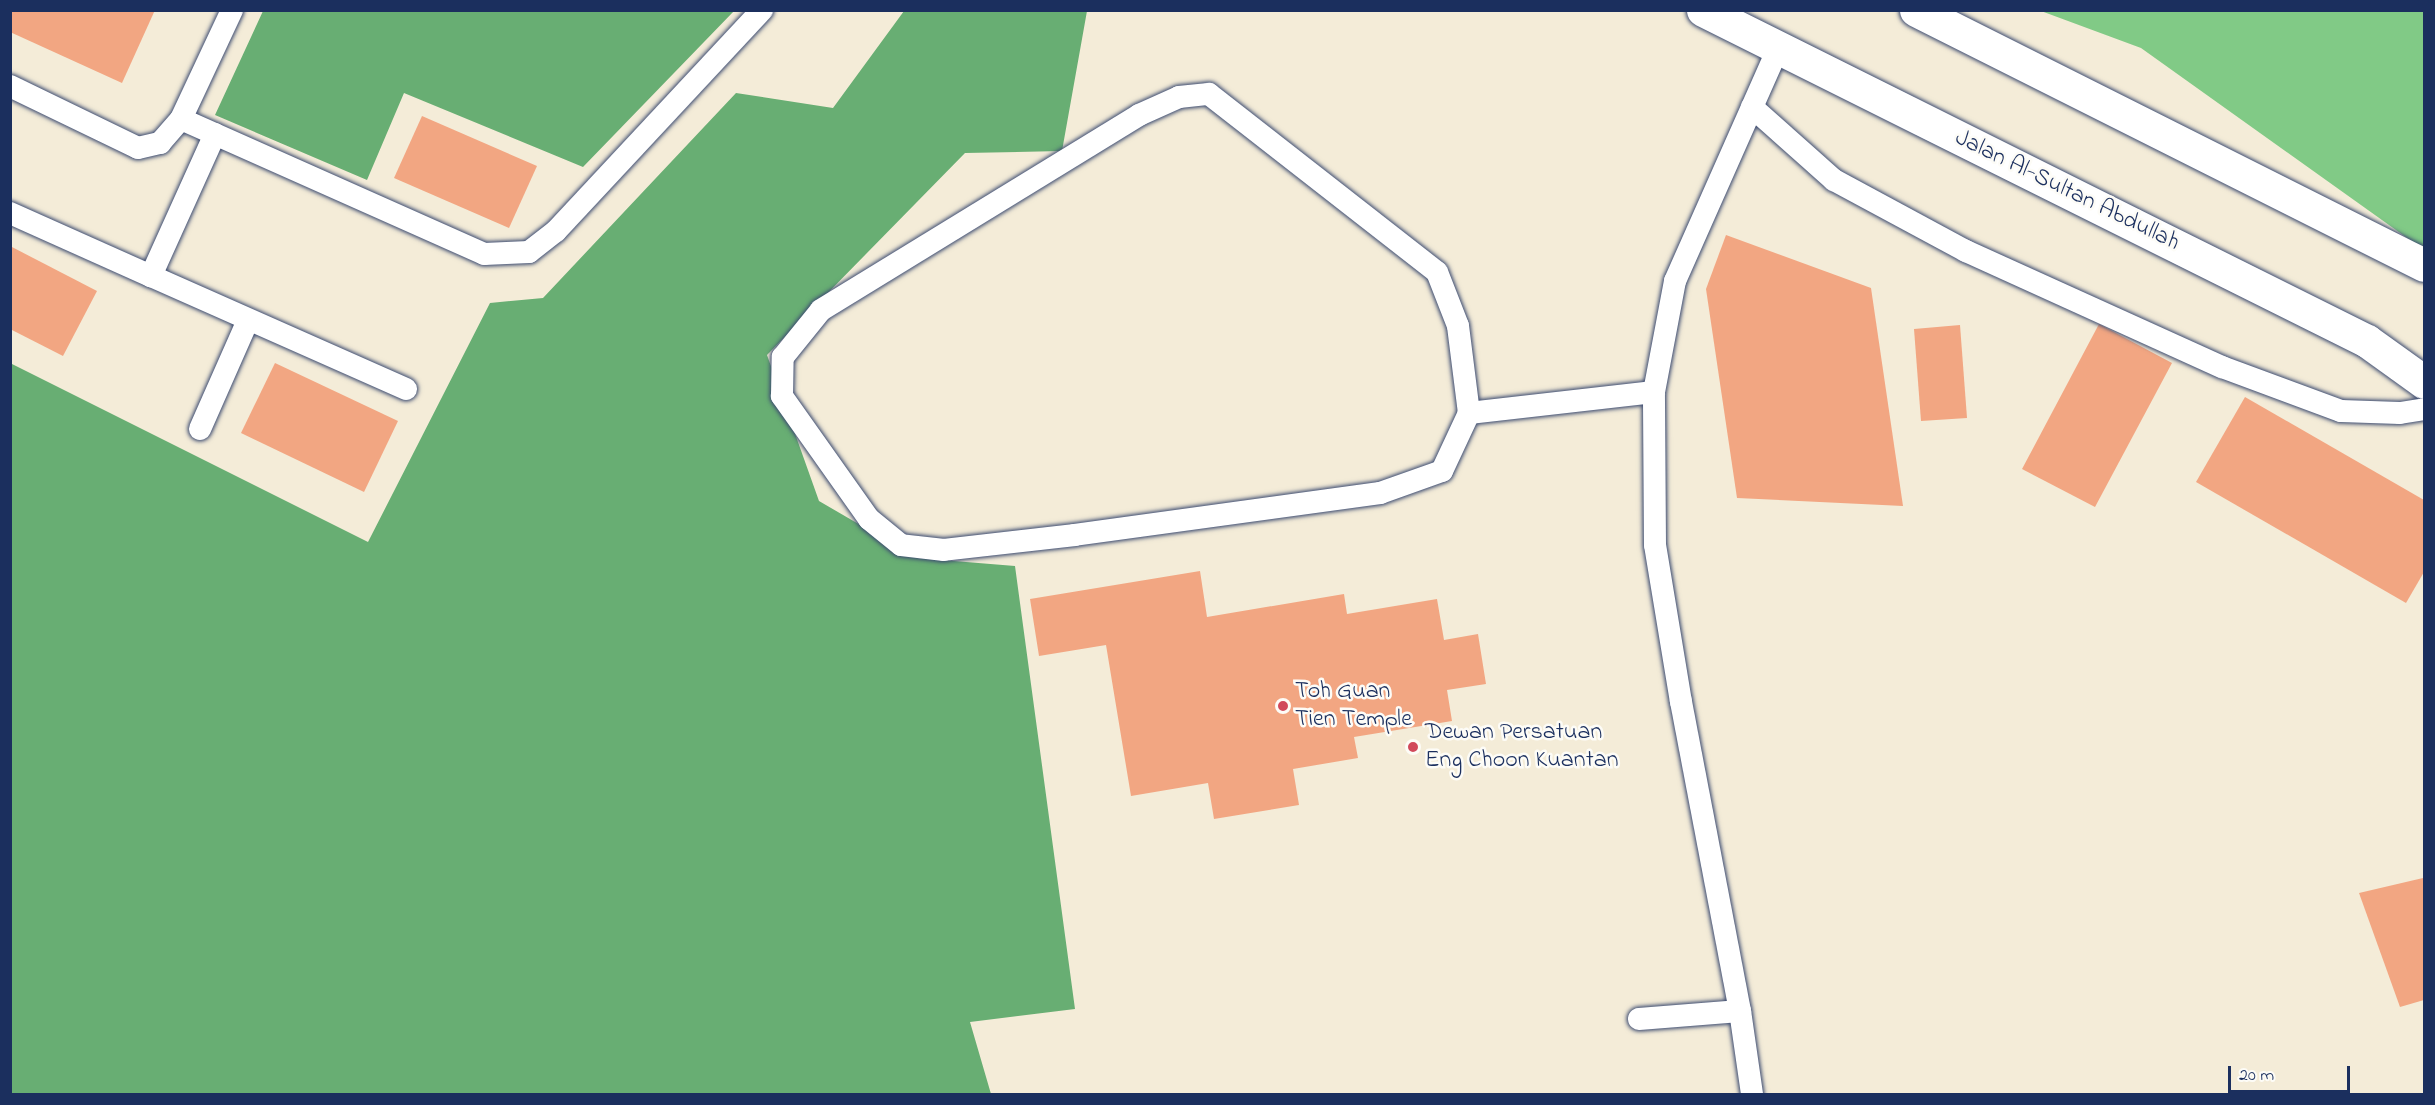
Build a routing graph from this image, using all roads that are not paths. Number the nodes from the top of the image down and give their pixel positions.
1 (232, 10) edge
2 (762, 10) edge
3 (1703, 10) edge
4 (1916, 10) edge
5 (1778, 49) junction
6 (10, 86) edge
7 (1752, 107) junction
8 (181, 119) junction
9 (215, 134) junction
10 (10, 213) edge
11 (2424, 265) edge
12 (151, 276) junction
13 (248, 320) junction
14 (2424, 382) edge
15 (406, 389) dead end
16 (1654, 392) junction
17 (2424, 410) edge
18 (1469, 413) junction
19 (200, 429) dead end
20 (1740, 1011) junction
21 (1639, 1019) dead end
22 (1752, 1095) edge

1 - 8 lane
2 - 9 lane
3 - 5 main road, Jalan Al-Sultan Abdullah
4 - 11 main road
5 - 7 lane
5 - 14 main road, Jalan Al-Sultan Abdullah
6 - 8 lane
7 - 16 lane
7 - 17 lane
8 - 9 lane
9 - 12 lane
10 - 12 lane
12 - 13 lane
13 - 15 lane
13 - 19 lane
16 - 18 lane
16 - 20 lane
18 - 18 lane
20 - 21 lane
20 - 22 lane

